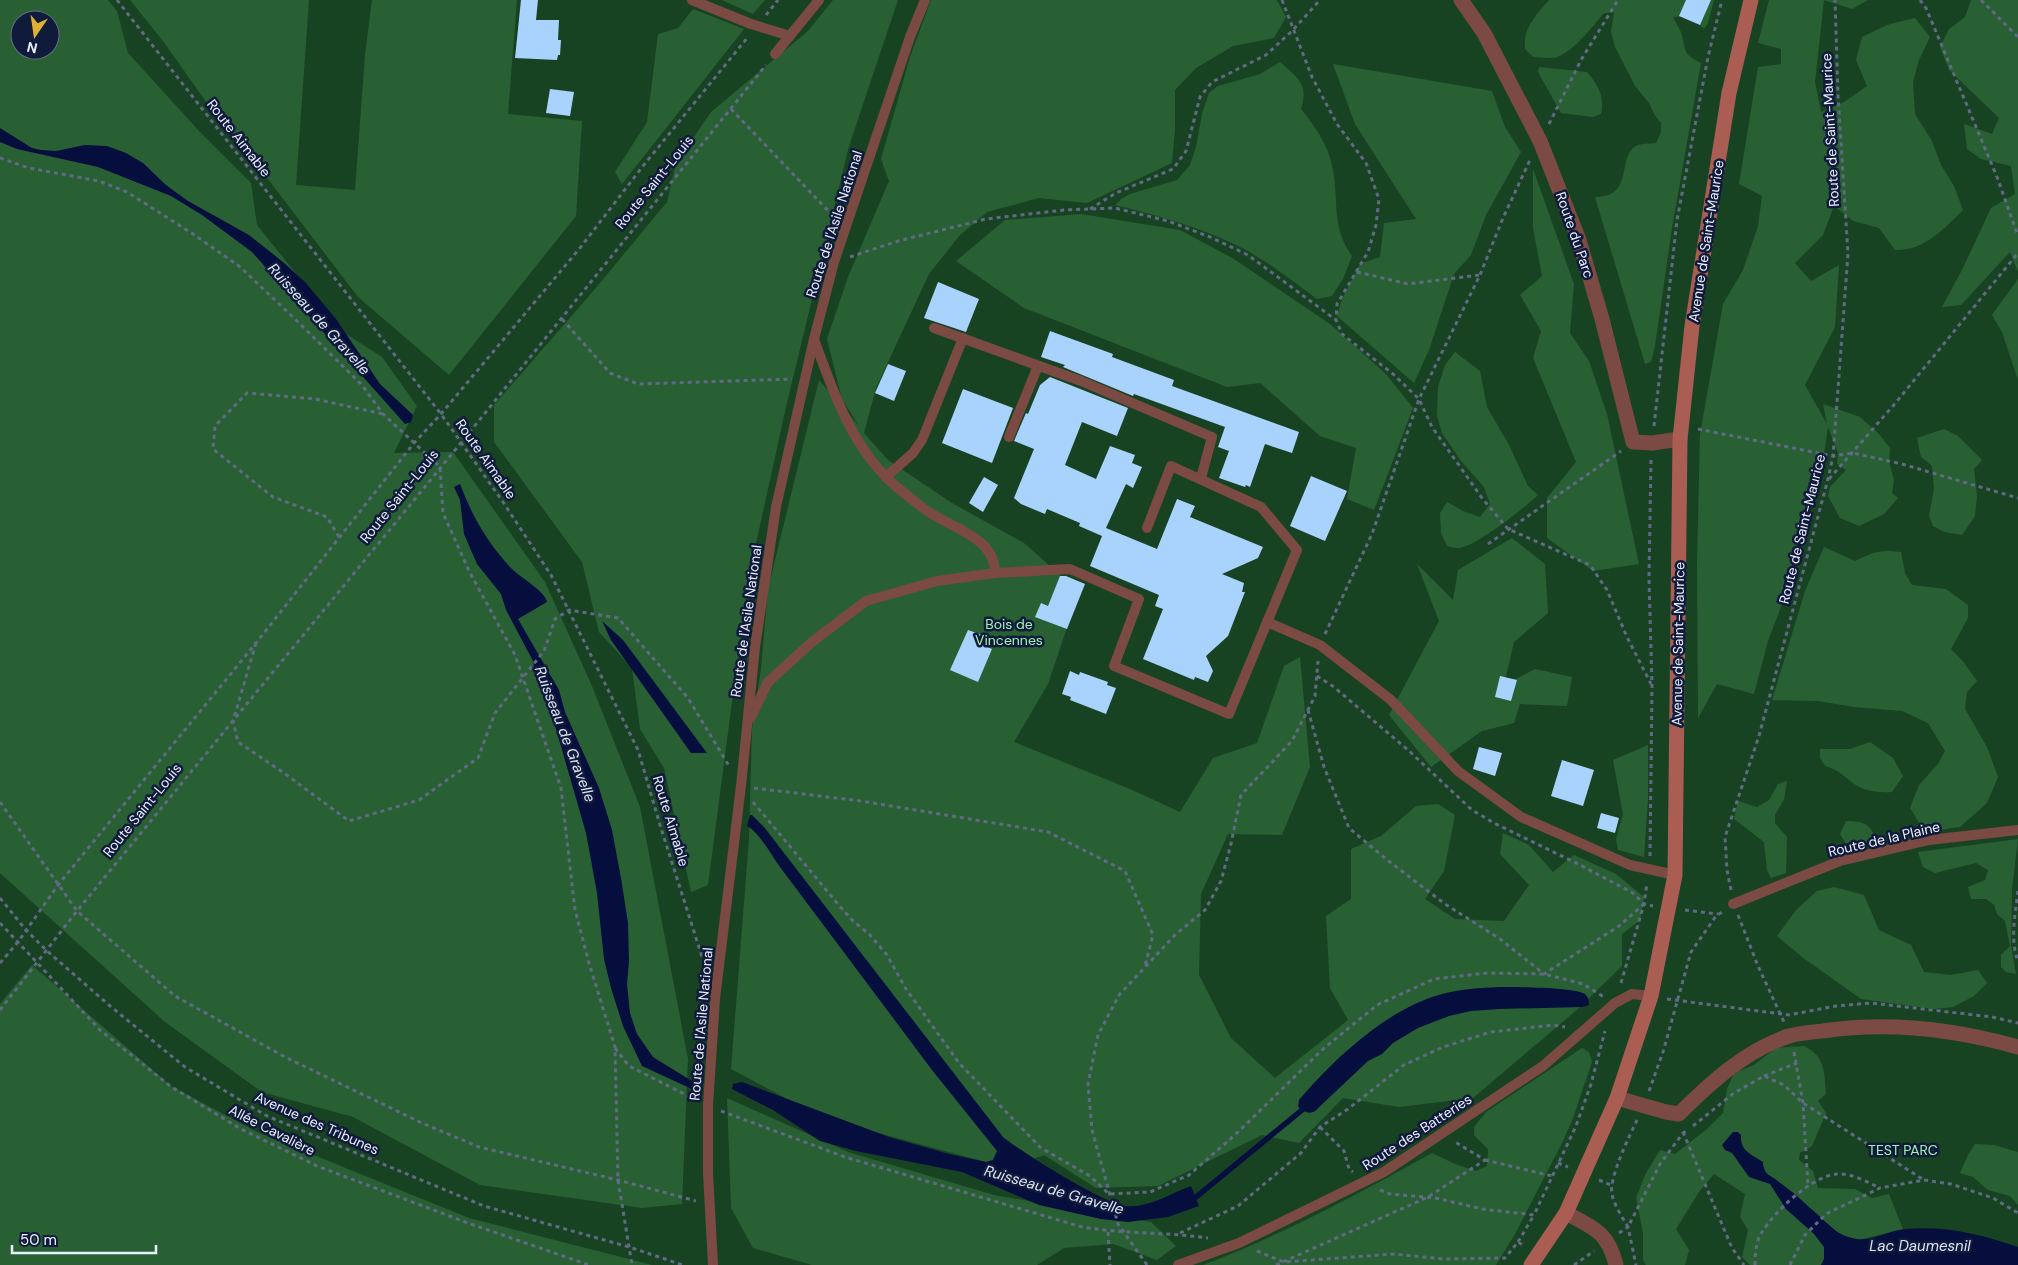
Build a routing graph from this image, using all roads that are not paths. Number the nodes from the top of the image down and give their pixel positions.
1 (692, 0) edge
2 (819, 0) edge
3 (925, 0) edge
4 (1461, 0) edge
5 (1751, 0) edge
6 (790, 36) junction
7 (775, 54) road end
8 (934, 328) dead end
9 (963, 338) junction
10 (814, 339) junction
11 (1038, 366) junction
12 (1681, 432) junction
13 (1009, 437) dead end
14 (886, 477) junction
15 (1201, 478) junction
16 (1147, 528) dead end
17 (995, 573) junction
18 (1267, 622) junction
19 (747, 726) junction
20 (2018, 830) edge
21 (1674, 875) junction
22 (1733, 904) road end
23 (1651, 996) junction
24 (2018, 1047) edge
25 (1617, 1098) junction
26 (1566, 1213) junction
27 (713, 1265) edge
28 (1178, 1265) edge
29 (1531, 1265) edge
30 (1616, 1265) edge

1 - 6 lane
2 - 6 lane
3 - 10 lane, Route de l'Asile National
4 - 12 street, Route du Parc
5 - 12 main road, Avenue de Saint-Maurice
6 - 7 lane
8 - 9 lane
9 - 11 lane
9 - 14 lane
10 - 14 lane
10 - 19 lane, Route de l'Asile National
11 - 13 lane
11 - 15 lane
12 - 21 main road, Avenue de Saint-Maurice
14 - 17 lane
15 - 16 lane
15 - 18 lane
17 - 18 lane
17 - 19 lane
18 - 21 lane
19 - 27 lane, Route de l'Asile National
20 - 22 lane, Route de la Plaine
21 - 23 main road, Avenue de Saint-Maurice
23 - 25 main road, Avenue de Saint-Maurice
23 - 28 lane, Route des Batteries
24 - 25 street
25 - 26 main road, Avenue de Saint-Maurice
26 - 29 main road, Avenue de Saint-Maurice
26 - 30 street

